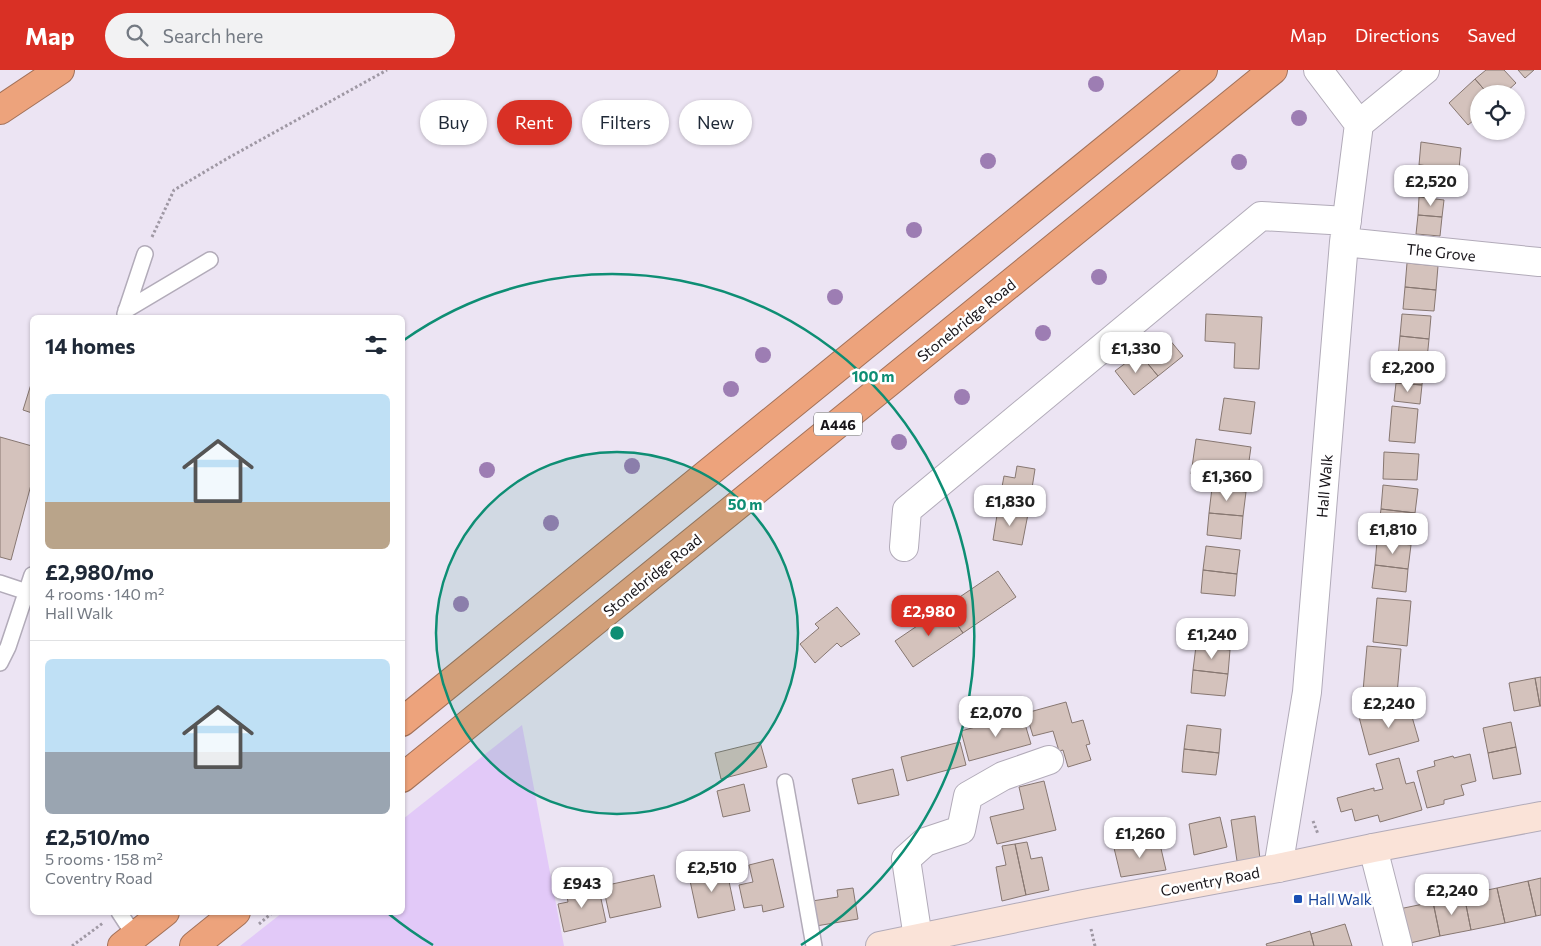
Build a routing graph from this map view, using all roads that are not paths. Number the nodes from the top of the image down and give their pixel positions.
1 (60, 70) edge
2 (1203, 70) edge
3 (1273, 70) edge
4 (1318, 70) edge
5 (1425, 70) edge
6 (0, 110) edge
7 (1358, 124) junction
8 (1346, 231) junction
9 (145, 254) road end
10 (210, 260) dead end
11 (1539, 262) dead end
12 (125, 314) edge
13 (904, 547) dead end
14 (30, 582) edge
15 (0, 583) edge
16 (27, 592) junction
17 (0, 663) edge
18 (405, 720) edge
19 (1049, 760) dead end
20 (405, 776) edge
21 (785, 782) dead end
22 (1541, 816) edge
23 (1373, 848) junction
24 (1278, 868) junction
25 (115, 915) edge
26 (162, 915) edge
27 (232, 915) edge
28 (918, 938) junction
29 (133, 943) edge
30 (194, 946) edge
31 (814, 946) edge
32 (880, 946) edge
33 (1398, 946) edge

1 - 6 highway
2 - 18 highway, A446
3 - 20 highway, Stonebridge Road / A446
4 - 7 street
5 - 7 street
7 - 8 street, Hall Walk
8 - 11 street, The Grove
8 - 13 street
8 - 24 street, Hall Walk
9 - 12 lane
10 - 12 lane
14 - 16 lane
15 - 16 lane
16 - 17 lane
19 - 28 street
21 - 31 lane
22 - 23 main road, Coventry Road
23 - 24 main road, Coventry Road
23 - 33 street
24 - 28 main road, Coventry Road
25 - 29 lane
26 - 29 highway
27 - 30 highway
28 - 32 main road, Coventry Road

